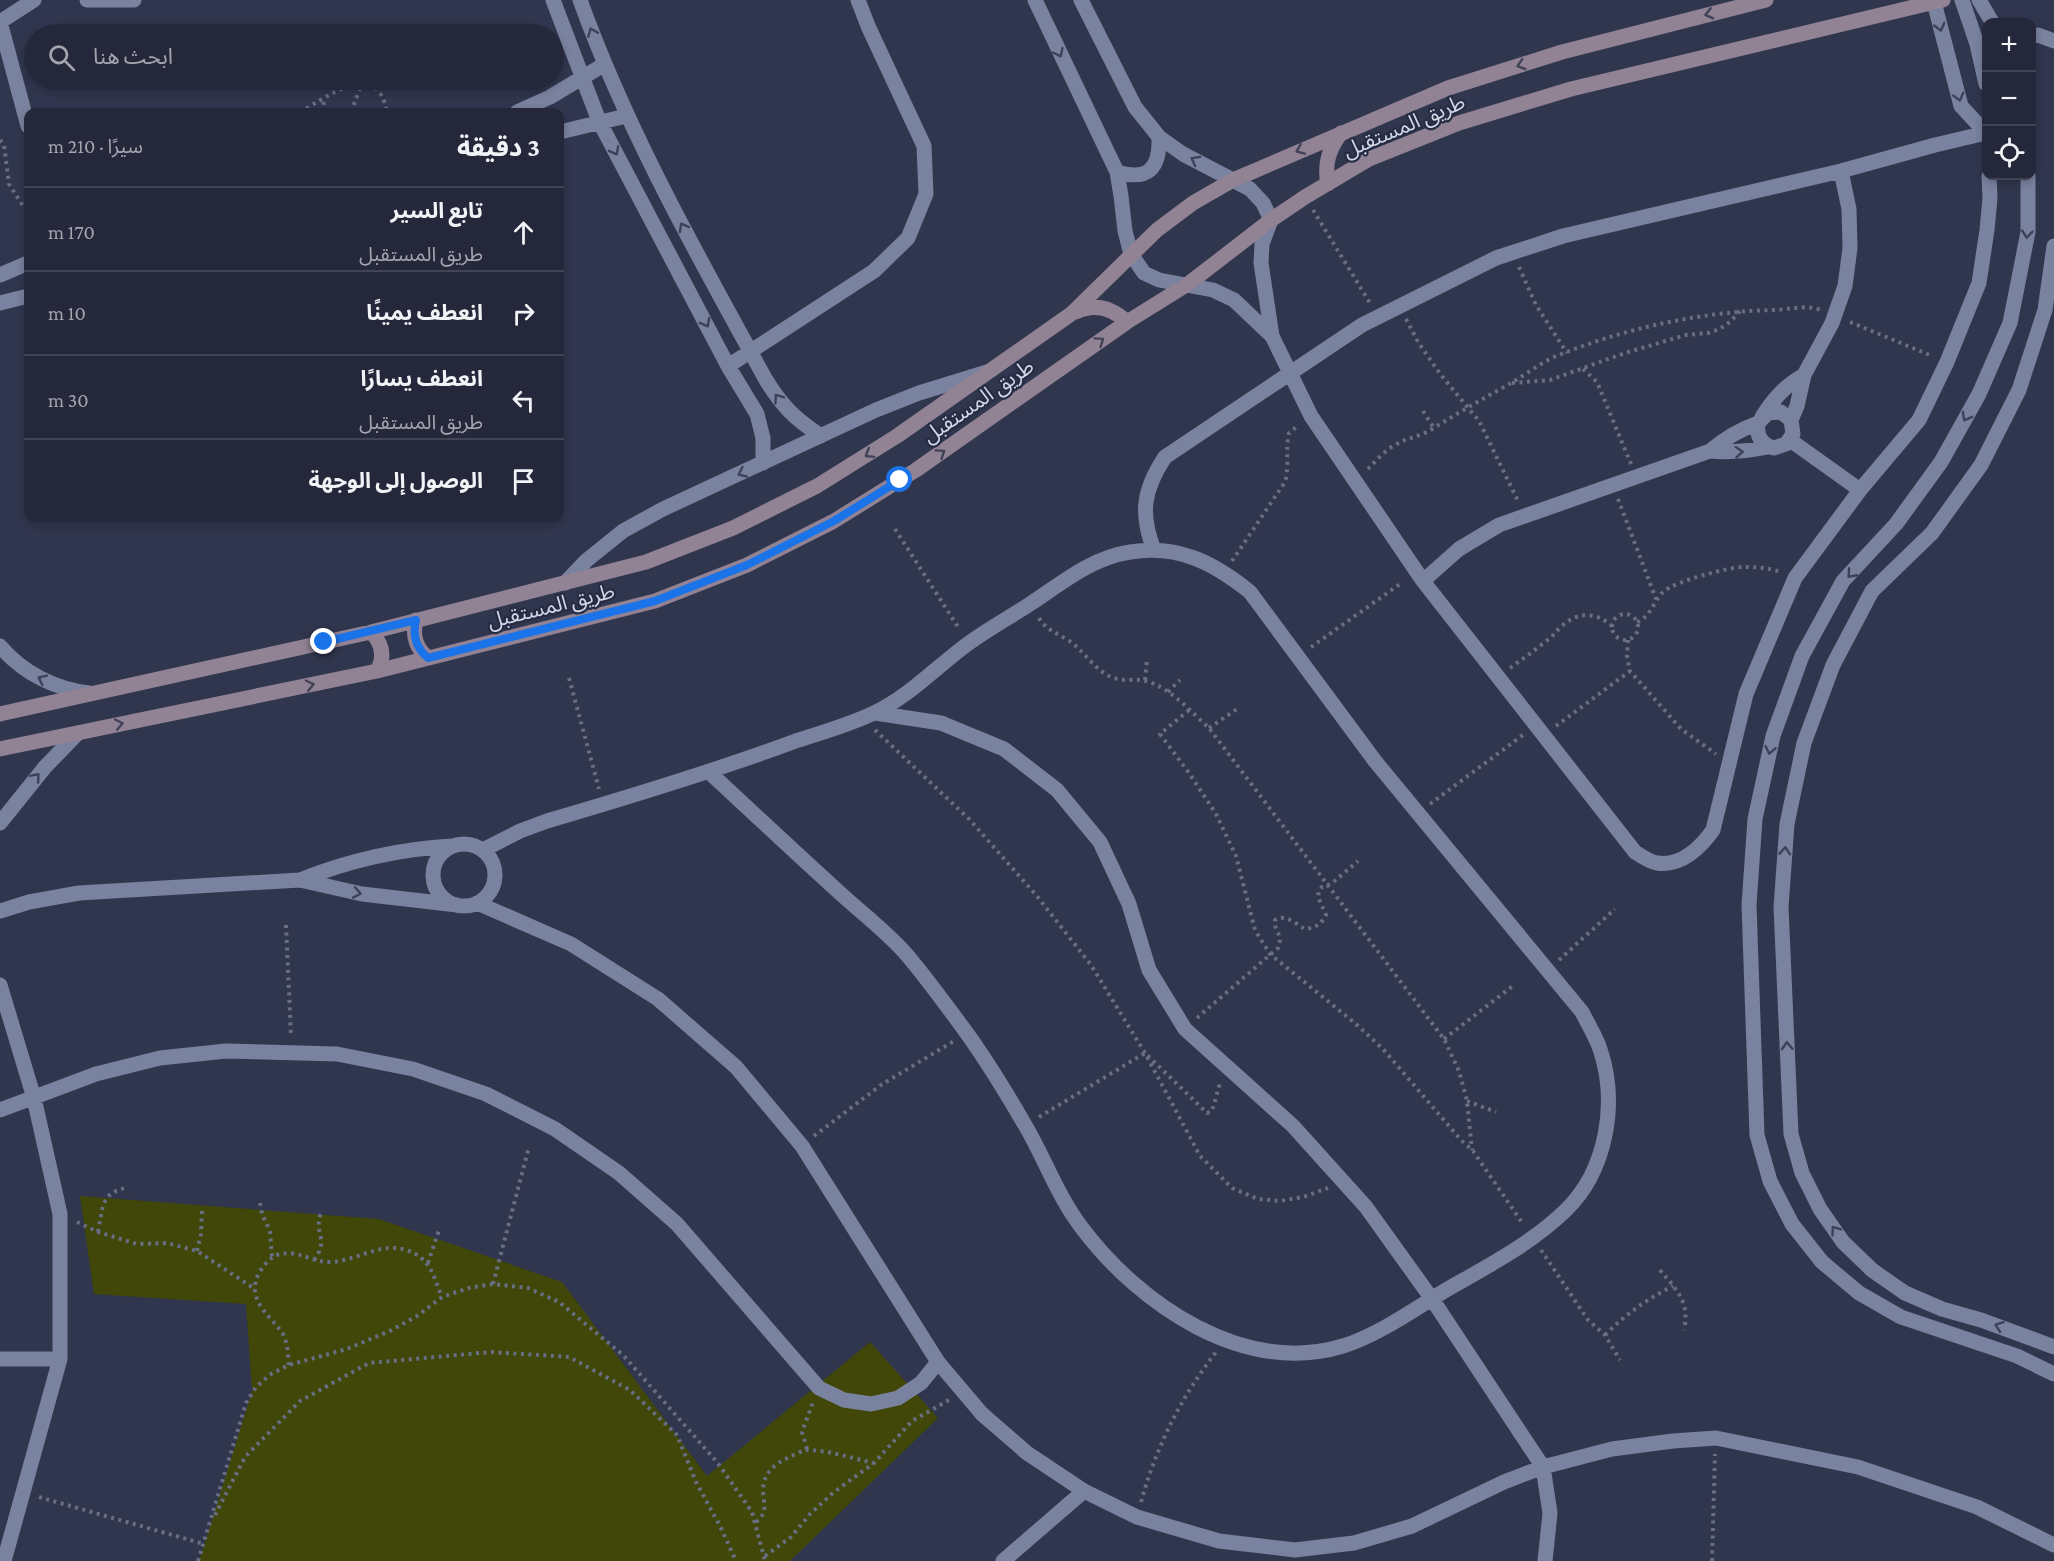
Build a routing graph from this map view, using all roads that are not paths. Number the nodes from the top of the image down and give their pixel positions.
1 (34, 0) edge
2 (87, 0) edge
3 (134, 0) edge
4 (553, 0) edge
5 (580, 0) edge
6 (858, 0) edge
7 (1035, 0) edge
8 (1081, 0) edge
9 (1766, 0) edge
10 (1962, 0) edge
11 (1979, 0) edge
12 (1938, 1) edge
13 (1990, 18) edge
14 (0, 22) edge
15 (562, 24) edge
16 (564, 29) edge
17 (2036, 35) edge
18 (2054, 41) edge
19 (605, 64) junction
20 (1983, 72) edge
21 (583, 79) junction
22 (564, 89) edge
23 (563, 90) edge
24 (526, 108) edge
25 (24, 111) edge
26 (626, 116) junction
27 (599, 121) junction
28 (1982, 129) edge
29 (564, 131) edge
30 (1341, 133) junction
31 (1982, 134) edge
32 (1159, 137) junction
33 (1841, 171) junction
34 (1117, 172) junction
35 (1233, 180) junction
36 (1989, 180) edge
37 (2028, 180) edge
38 (1328, 184) junction
39 (1271, 220) junction
40 (2054, 246) edge
41 (1131, 254) junction
42 (24, 265) edge
43 (0, 275) edge
44 (1188, 284) junction
45 (24, 297) edge
46 (0, 303) edge
47 (1071, 314) junction
48 (1127, 322) junction
49 (1272, 336) junction
50 (751, 352) junction
51 (728, 366) junction
52 (990, 371) junction
53 (1290, 374) junction
54 (1804, 375) junction
55 (1760, 420) junction
56 (1791, 420) junction
57 (821, 436) junction
58 (1790, 440) junction
59 (1768, 447) junction
60 (1710, 451) junction
61 (762, 463) junction
62 (1860, 490) junction
63 (1154, 550) junction
64 (1420, 576) junction
65 (565, 583) junction
66 (416, 620) junction
67 (371, 632) junction
68 (3, 658) edge
69 (428, 658) junction
70 (377, 671) junction
71 (92, 693) junction
72 (0, 714) edge
73 (869, 715) junction
74 (78, 733) junction
75 (0, 749) edge
76 (709, 772) junction
77 (0, 823) edge
78 (452, 846) junction
79 (483, 850) junction
80 (300, 880) junction
81 (477, 903) junction
82 (457, 905) junction
83 (0, 911) edge
84 (0, 985) edge
85 (34, 1098) junction
86 (0, 1110) edge
87 (1432, 1299) junction
88 (2054, 1347) edge
89 (0, 1359) edge
90 (60, 1359) junction
91 (938, 1362) junction
92 (2054, 1374) edge
93 (1544, 1467) junction
94 (1084, 1491) junction
95 (2054, 1545) edge
96 (1296, 1556) edge
97 (4, 1561) edge
98 (1003, 1561) edge
99 (1545, 1561) edge

1 - 14 street
2 - 3 street
4 - 15 street
19 -> 5 street
6 - 50 street
7 -> 34 street
8 - 32 street
9 -> 30 main road, طريق المستقبل
10 - 20 street
11 - 13 street
12 -> 28 street
12 - 38 main road, طريق المستقبل
14 - 25 street
16 - 21 street
17 - 18 street
19 - 21 street
19 - 26 street
21 - 22 street
21 - 27 street
23 - 24 street
26 - 27 street
50 -> 26 street
27 - 29 street
27 -> 51 street
30 -> 35 main road, طريق المستقبل
30 - 38 main road
31 - 33 street
32 - 34 street
35 -> 32 street
33 - 53 street
33 - 54 street
34 - 41 street
35 - 39 street
35 - 41 main road, طريق المستقبل
36 - 62 street
37 -> 92 street
38 - 39 main road, طريق المستقبل
39 - 44 main road, طريق المستقبل
39 - 49 street
88 -> 40 street
41 - 44 street
41 - 47 main road, طريق المستقبل
42 - 43 street
44 - 48 main road, طريق المستقبل
44 - 49 street
45 - 46 street
47 - 48 main road
47 - 52 main road, طريق المستقبل
69 -> 48 main road, طريق المستقبل
49 - 53 street
50 - 51 street
57 -> 50 street
51 - 61 street
52 - 57 street
52 -> 65 main road, طريق المستقبل
53 - 63 street
53 - 64 street
54 - 55 street
54 - 56 street
55 - 56 street
55 - 59 street
55 - 60 street
56 - 58 street
57 - 61 street
58 - 59 street
58 - 62 street
60 -> 59 street
60 - 64 street
61 -> 65 street
62 - 64 street
63 - 73 street
63 - 87 street
65 - 66 main road, طريق المستقبل
66 - 67 main road, طريق المستقبل
66 - 69 main road
67 - 70 main road
67 - 71 main road, طريق المستقبل
71 -> 68 street
69 - 70 main road, طريق المستقبل
74 -> 70 main road, طريق المستقبل
71 - 72 main road, طريق المستقبل
73 - 76 street
73 - 87 street
74 - 75 main road, طريق المستقبل
77 -> 74 street
76 - 79 street
76 - 87 street
78 - 79 street
78 - 80 street
78 - 82 street
79 - 81 street
80 -> 82 street
80 - 83 street
81 - 82 street
81 - 91 street
84 - 85 street
85 - 86 street
85 - 90 street
85 - 91 street
87 - 93 street
89 - 90 street
90 - 97 street
91 - 94 street
93 - 95 street
93 - 96 street
93 - 99 street
94 - 96 street
94 - 98 street

